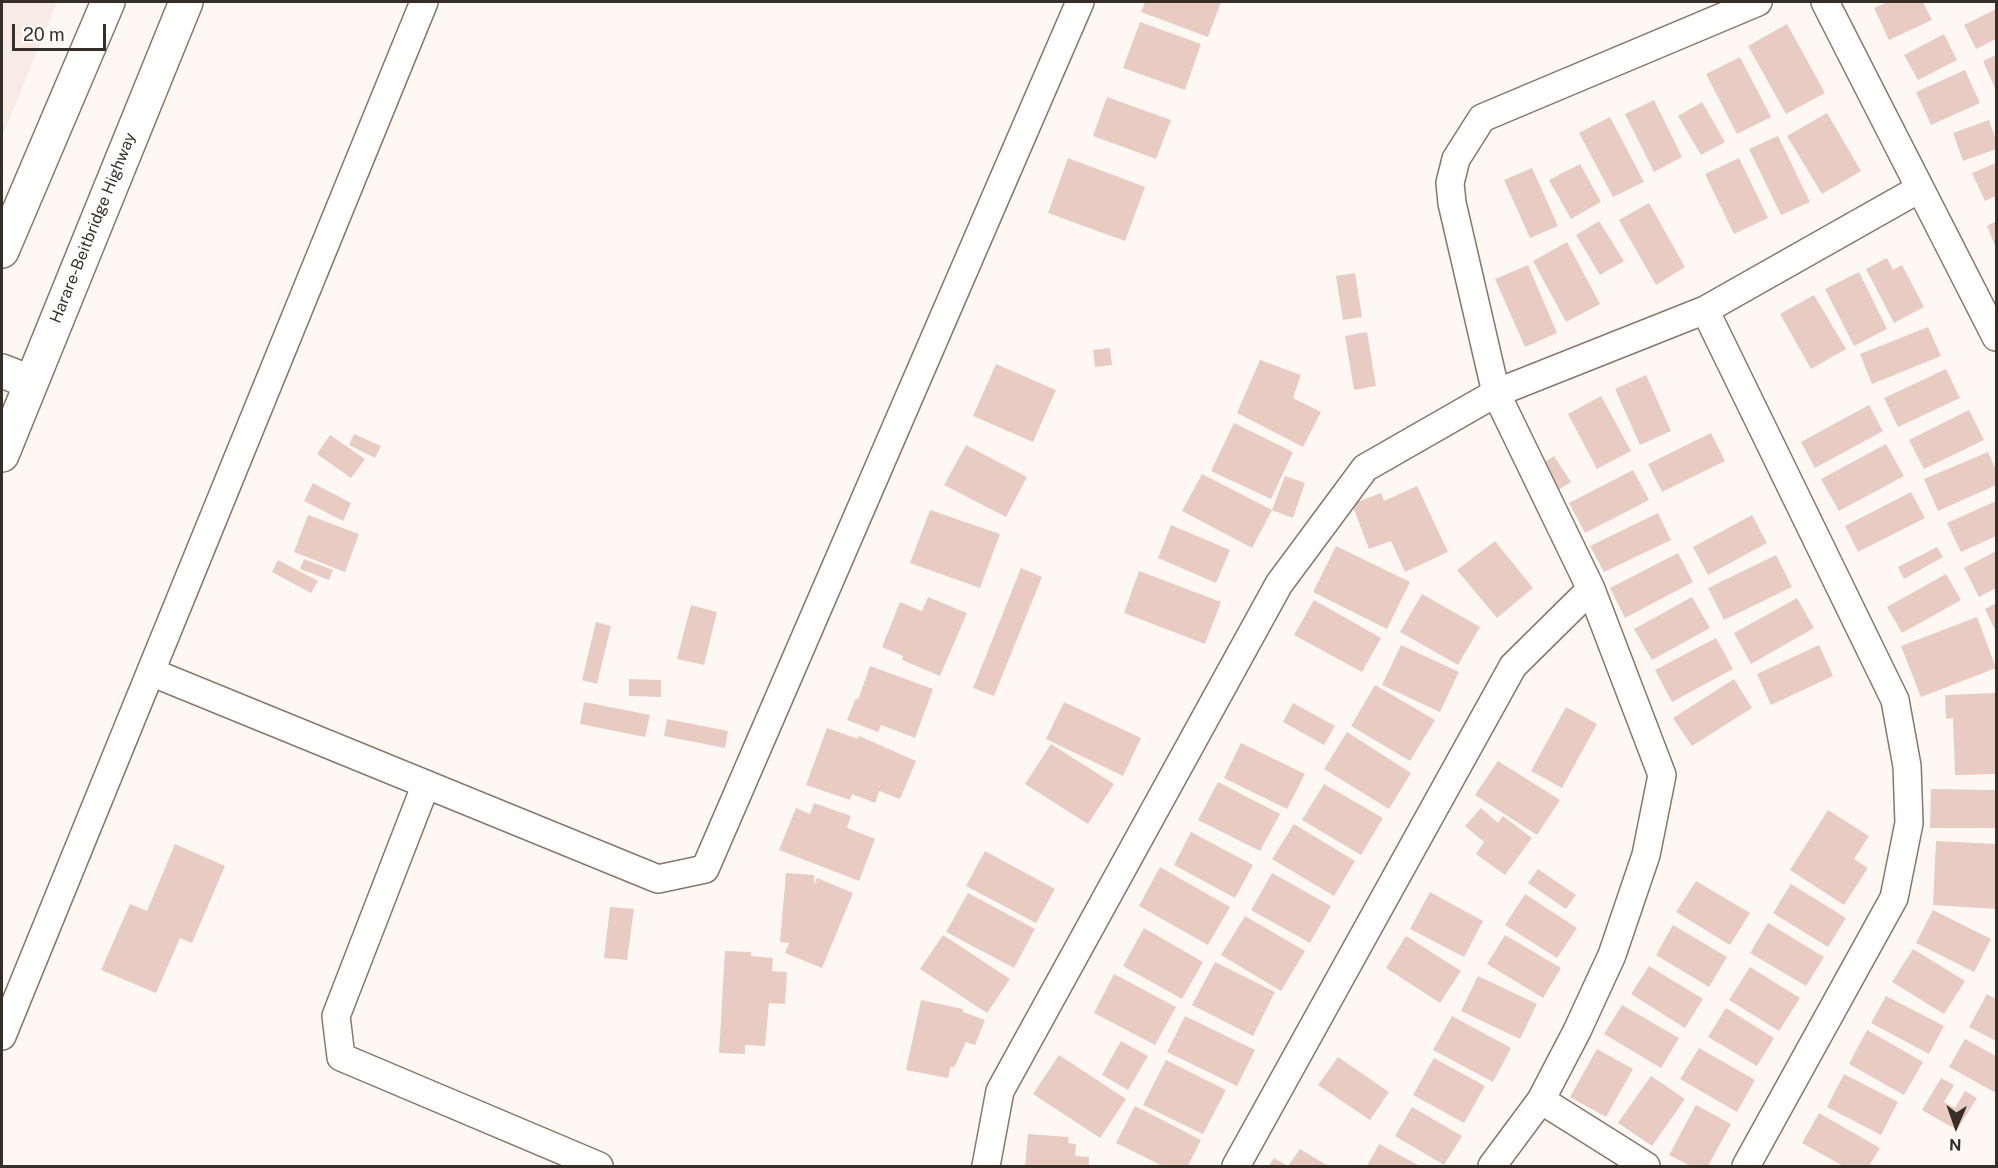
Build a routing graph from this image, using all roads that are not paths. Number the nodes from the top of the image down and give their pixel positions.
1 (108, 2) edge
2 (186, 2) edge
3 (424, 2) edge
4 (1080, 2) edge
5 (1758, 2) edge
6 (1825, 2) edge
7 (1919, 189) junction
8 (2, 251) edge
9 (1705, 310) junction
10 (1996, 337) edge
11 (16, 377) edge
12 (1496, 393) junction
13 (2, 455) edge
14 (1591, 589) junction
15 (151, 672) junction
16 (426, 784) junction
17 (2, 1036) edge
18 (1541, 1100) junction
19 (598, 1167) edge
20 (986, 1167) edge
21 (1236, 1167) edge
22 (1492, 1167) edge
23 (1646, 1167) edge
24 (1746, 1167) edge

1 - 8 highway
2 - 11 highway, Harare-Beitbridge Highway
3 - 15 street
4 - 16 street
5 - 12 street
6 - 7 street
7 - 9 street
7 - 10 street
9 - 12 street
9 - 24 street
11 - 13 highway, Harare-Beitbridge Highway
12 - 14 street
12 - 20 street
14 - 18 street
14 - 21 street
15 - 16 street
15 - 17 street
16 - 19 street
18 - 22 street
18 - 23 street

